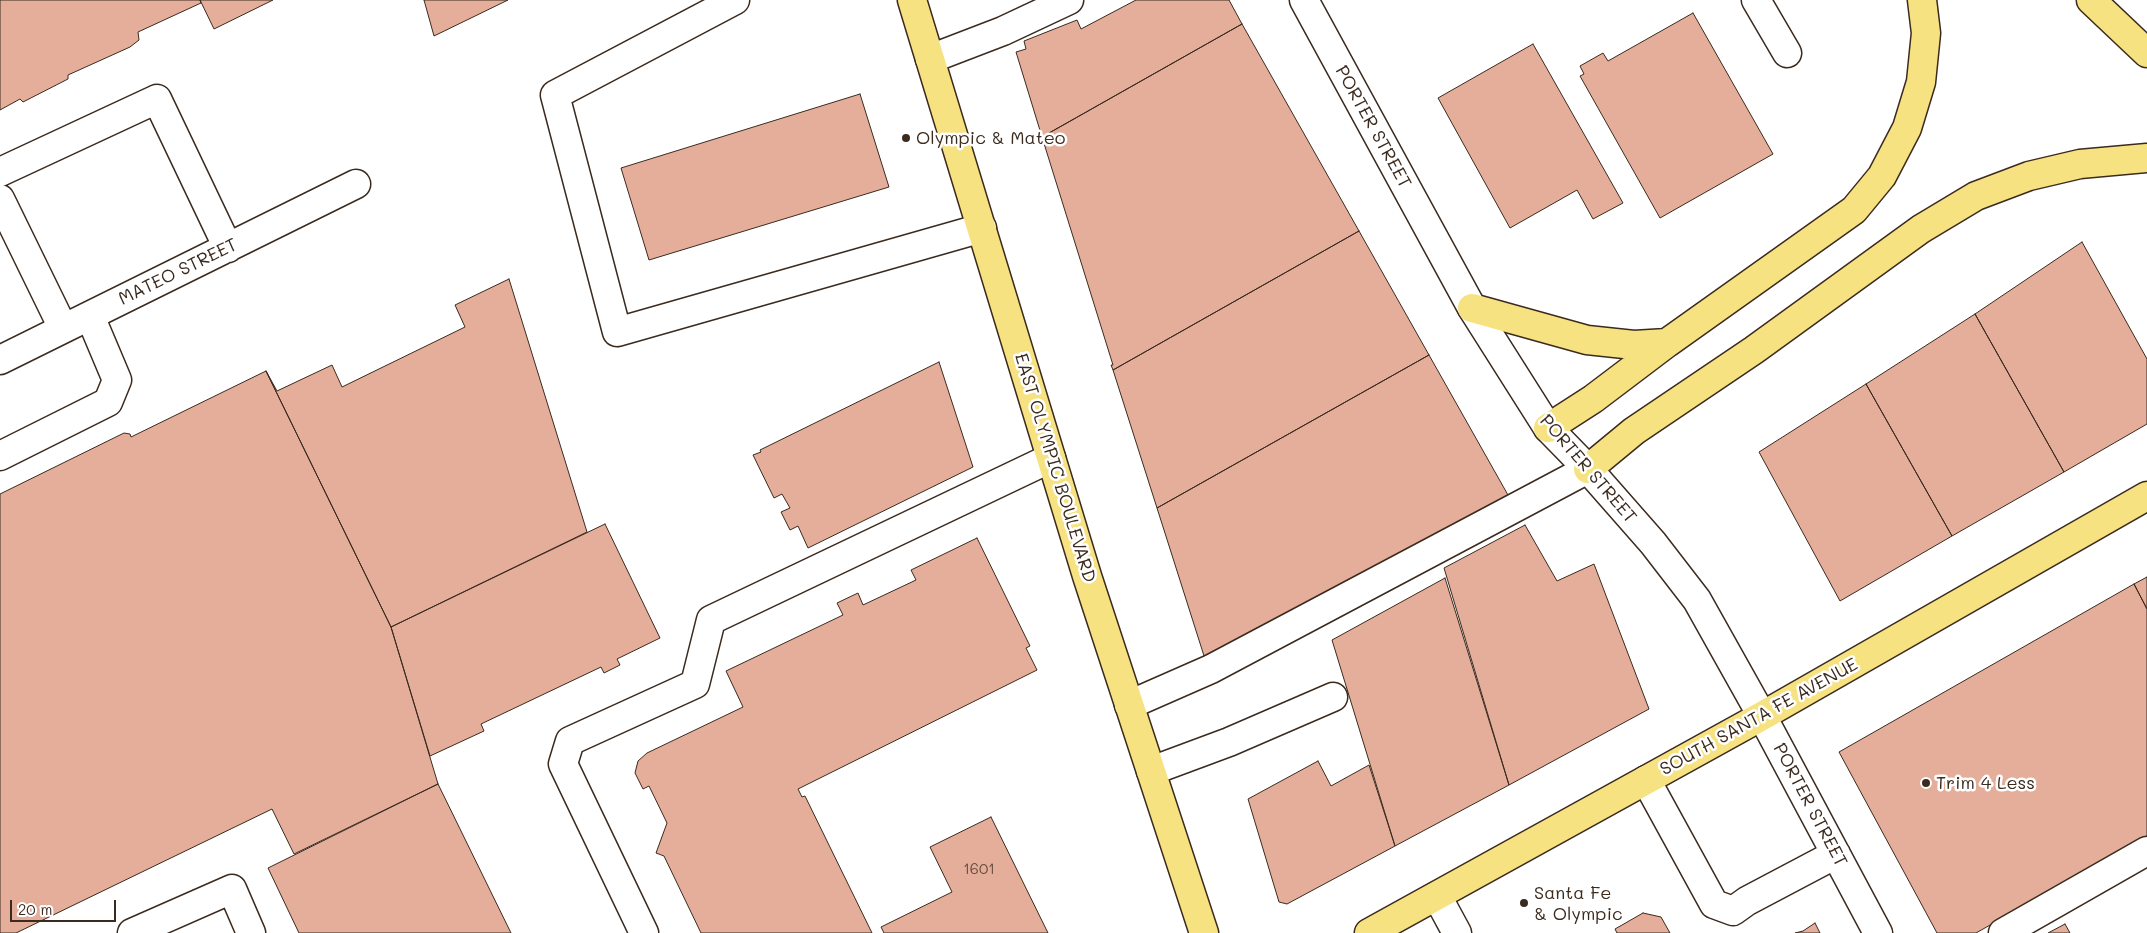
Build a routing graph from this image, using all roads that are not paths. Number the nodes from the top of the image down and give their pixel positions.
1 (735, 0) edge
2 (912, 0) edge
3 (1069, 0) edge
4 (1304, 0) edge
5 (1756, 0) edge
6 (1922, 0) edge
7 (2091, 0) edge
8 (1787, 53) dead end
9 (2147, 54) edge
10 (930, 59) junction
11 (2147, 158) edge
12 (0, 172) edge
13 (356, 184) dead end
14 (0, 199) edge
15 (982, 228) junction
16 (228, 248) junction
17 (1472, 308) junction
18 (90, 316) junction
19 (63, 328) junction
20 (1667, 343) junction
21 (0, 360) edge
22 (1548, 428) junction
23 (0, 456) edge
24 (1051, 458) junction
25 (1588, 469) junction
26 (2147, 496) edge
27 (1333, 698) dead end
28 (1129, 705) junction
29 (1762, 716) junction
30 (1151, 771) junction
31 (1646, 780) junction
32 (2147, 851) edge
33 (1836, 854) junction
34 (1438, 896) junction
35 (142, 931) edge
36 (251, 933) edge
37 (644, 933) edge
38 (1204, 933) edge
39 (1370, 933) edge
40 (1457, 933) edge
41 (1878, 933) edge
42 (2003, 933) edge

1 - 15 street
2 - 10 main road, EAST OLYMPIC BOULEVARD
3 - 10 street
4 - 17 street, PORTER STREET
5 - 8 street
6 - 20 main road
7 - 9 main road
10 - 15 main road, EAST OLYMPIC BOULEVARD
11 - 25 main road
12 - 16 street
13 - 16 street, MATEO STREET
14 - 19 street
15 - 24 main road, EAST OLYMPIC BOULEVARD
16 - 18 street, MATEO STREET
17 - 20 main road
17 - 22 street, PORTER STREET
18 - 19 street, MATEO STREET
18 - 23 street
19 - 21 street, MATEO STREET
20 - 22 main road
22 - 25 street, PORTER STREET
24 - 28 main road, EAST OLYMPIC BOULEVARD
24 - 37 street
25 - 28 street
25 - 29 street, PORTER STREET
26 - 29 main road, SOUTH SANTA FE AVENUE
27 - 30 street
28 - 30 main road, EAST OLYMPIC BOULEVARD
29 - 31 main road, SOUTH SANTA FE AVENUE
29 - 33 street, PORTER STREET
30 - 38 main road, EAST OLYMPIC BOULEVARD
31 - 33 street
31 - 34 main road, SOUTH SANTA FE AVENUE
32 - 42 street
33 - 41 street, PORTER STREET
34 - 39 main road, SOUTH SANTA FE AVENUE
34 - 40 street
35 - 36 street

